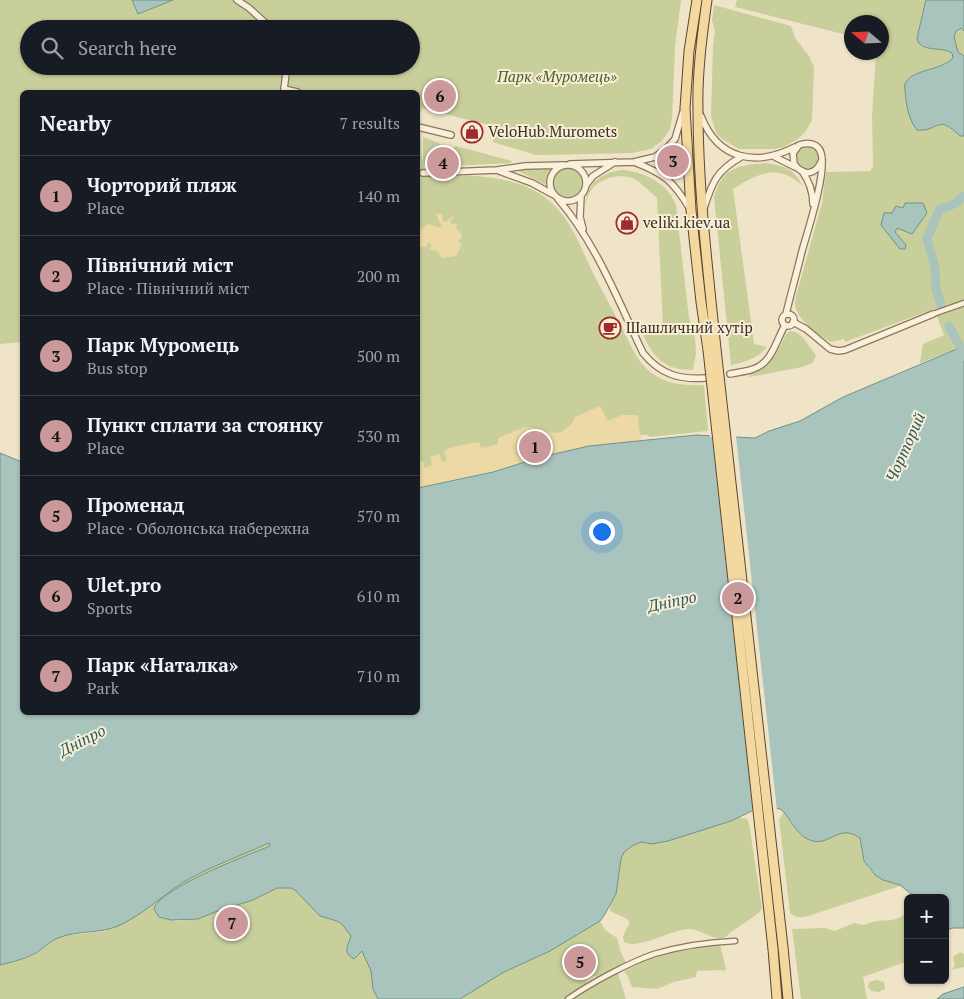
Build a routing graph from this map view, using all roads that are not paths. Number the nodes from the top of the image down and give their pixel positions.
1 (237, 0) edge
2 (707, 0) edge
3 (696, 4) edge
4 (262, 20) edge
5 (286, 75) edge
6 (290, 90) edge
7 (685, 108) junction
8 (698, 109) junction
9 (420, 127) edge
10 (451, 135) dead end
11 (799, 145) junction
12 (775, 156) junction
13 (740, 157) junction
14 (822, 160) junction
15 (615, 162) junction
16 (634, 162) junction
17 (567, 164) junction
18 (497, 170) junction
19 (800, 170) junction
20 (423, 173) dead end
21 (586, 185) junction
22 (552, 194) junction
23 (581, 196) junction
24 (558, 198) junction
25 (690, 210) junction
26 (702, 213) junction
27 (812, 215) junction
28 (584, 233) junction
29 (964, 303) edge
30 (786, 314) junction
31 (933, 314) joint
32 (793, 322) junction
33 (785, 325) junction
34 (712, 350) junction
35 (730, 374) dead end
36 (706, 378) dead end
37 (734, 941) dead end
38 (568, 999) edge
39 (777, 999) edge
40 (788, 999) edge

1 - 4 street
2 - 8 main road
3 - 7 main road
5 - 6 street
7 - 16 street
7 - 25 main road
8 - 13 street
8 - 26 main road
9 - 10 street
11 - 12 street
11 - 14 street
11 - 19 street
12 - 13 street
12 - 19 street
13 - 26 street
14 - 19 street
14 - 27 street
15 - 16 street
15 - 17 street
15 - 21 street
16 - 25 street
17 - 18 street
17 - 21 street
17 - 22 street
18 - 20 street
18 - 22 street
19 - 27 street
21 - 23 street
22 - 24 street
23 - 24 street
23 - 28 street
24 - 28 street
25 - 34 main road
26 - 34 main road
27 - 30 street
28 - 36 street
29 - 31 street
30 - 32 street
30 - 33 street
31 - 32 street
32 - 33 street
33 - 35 street
34 - 39 main road, bridge
34 - 40 main road, bridge
37 - 38 street

